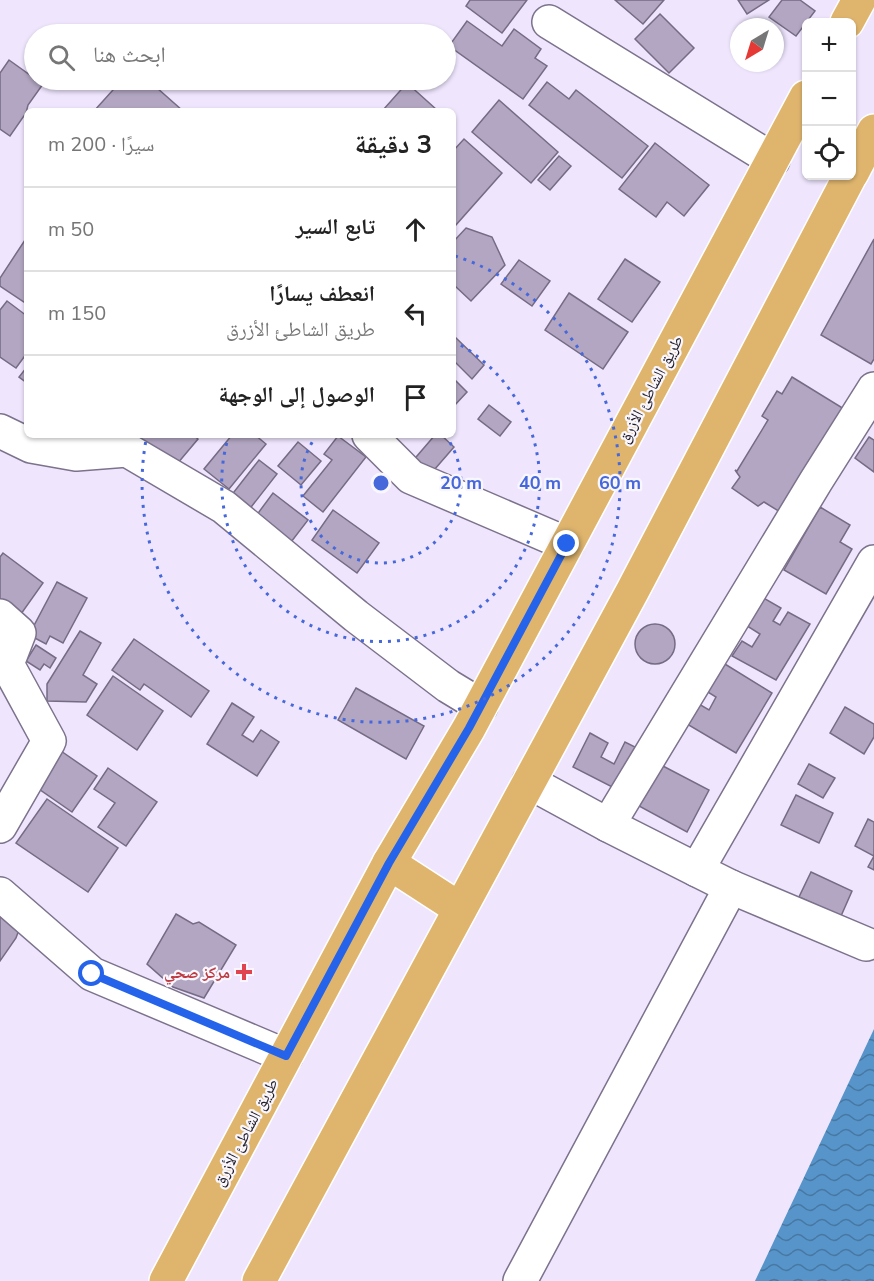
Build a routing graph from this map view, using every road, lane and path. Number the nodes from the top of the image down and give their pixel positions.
1 (859, 0) edge
2 (849, 18) edge
3 (549, 22) dead end
4 (802, 106) edge
5 (874, 130) edge
6 (773, 160) junction
7 (856, 164) edge
8 (848, 180) edge
9 (874, 388) edge
10 (0, 431) edge
11 (372, 438) edge
12 (567, 544) junction
13 (874, 562) edge
14 (0, 616) edge
15 (481, 706) junction
16 (529, 782) junction
17 (608, 825) junction
18 (0, 826) edge
19 (389, 863) junction
20 (697, 870) junction
21 (731, 887) junction
22 (0, 894) edge
23 (460, 909) junction
24 (866, 944) dead end
25 (286, 1056) junction
26 (166, 1281) edge
27 (259, 1281) edge
28 (520, 1281) edge

1 - 2 main road
3 - 6 street
4 - 6 main road, طريق الشاطئ الأزرق
5 - 7 main road
6 - 12 main road, طريق الشاطئ الأزرق
8 - 16 main road
9 - 17 street
10 - 15 street
11 - 12 street
12 - 15 main road, طريق الشاطئ الأزرق
13 - 20 street
14 - 18 street
15 - 19 main road, طريق الشاطئ الأزرق
16 - 17 street
16 - 23 main road
17 - 20 street
19 - 23 main road
19 - 25 main road, طريق الشاطئ الأزرق
20 - 21 street
21 - 24 street
21 - 28 street
22 - 25 street
23 - 27 main road
25 - 26 main road, طريق الشاطئ الأزرق

